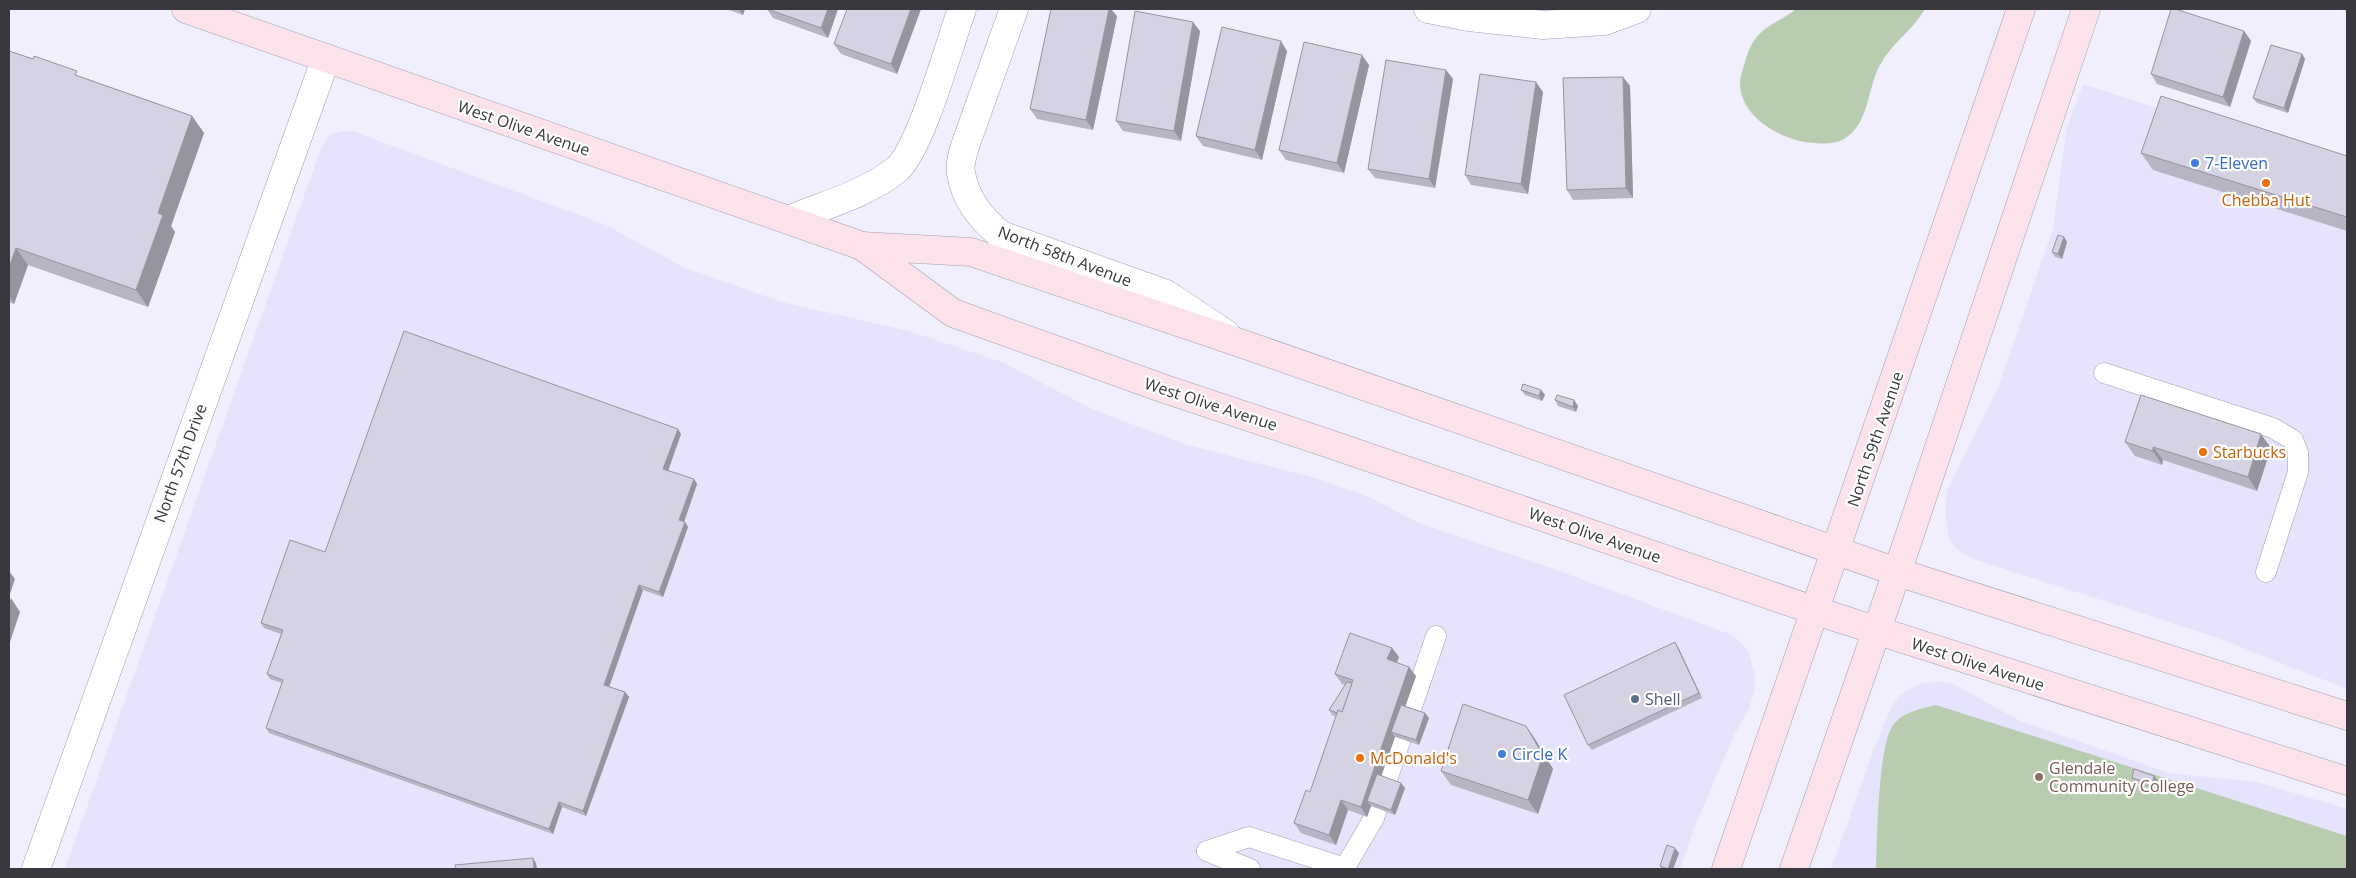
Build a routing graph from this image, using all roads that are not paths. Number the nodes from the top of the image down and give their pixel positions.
1 (186, 9) edge
2 (962, 9) edge
3 (1014, 9) edge
4 (1428, 9) edge
5 (1638, 9) edge
6 (2021, 9) edge
7 (2086, 9) edge
8 (326, 58) junction
9 (789, 220) junction
10 (862, 246) junction
11 (1240, 343) junction
12 (2104, 373) dead end
13 (1836, 551) junction
14 (1897, 572) junction
15 (2266, 572) dead end
16 (1816, 611) junction
17 (1877, 632) junction
18 (1436, 636) dead end
19 (2347, 716) edge
20 (2347, 780) edge
21 (36, 869) edge
22 (1250, 869) edge
23 (1344, 869) edge
24 (1726, 869) edge
25 (1794, 869) edge

1 - 8 main road, West Olive Avenue
2 - 9 street
3 - 11 street, North 58th Avenue
4 - 5 street
6 - 13 main road, North 59th Avenue
7 - 14 main road
8 - 9 main road, West Olive Avenue
8 - 21 street, North 57th Drive
9 - 10 main road, West Olive Avenue
10 - 11 main road, West Olive Avenue
10 - 16 main road, West Olive Avenue
11 - 13 main road, West Olive Avenue
12 - 15 lane
13 - 14 main road, West Olive Avenue
13 - 16 main road, North 59th Avenue
14 - 17 main road
14 - 19 main road, West Olive Avenue
16 - 17 main road, West Olive Avenue
16 - 24 main road, North 59th Avenue
17 - 20 main road, West Olive Avenue
17 - 25 main road
18 - 23 lane
22 - 23 lane

